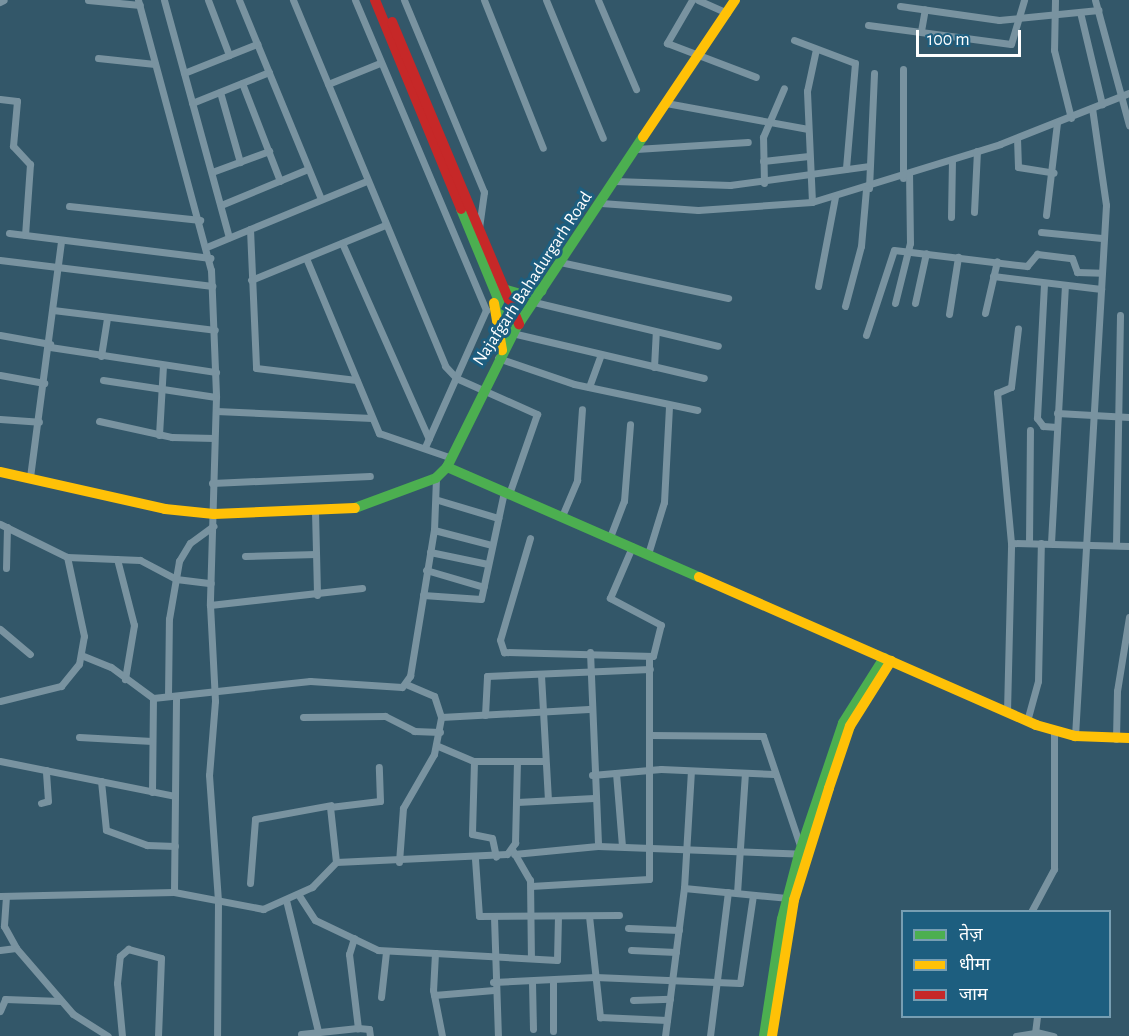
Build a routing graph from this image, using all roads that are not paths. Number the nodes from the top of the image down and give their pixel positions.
1 (88, 0) edge
2 (164, 0) edge
3 (208, 0) edge
4 (238, 0) edge
5 (293, 0) edge
6 (355, 0) edge
7 (375, 0) edge
8 (383, 0) edge
9 (404, 0) edge
10 (484, 0) edge
11 (546, 0) edge
12 (598, 0) edge
13 (692, 0) edge
14 (698, 0) edge
15 (735, 0) edge
16 (1024, 0) edge
17 (1055, 0) edge
18 (1095, 0) edge
19 (139, 2) edge
20 (900, 6) dead end
21 (925, 9) junction
22 (1099, 10) junction
23 (1080, 12) junction
24 (727, 13) junction
25 (1053, 15) junction
26 (1022, 19) junction
27 (868, 25) dead end
28 (921, 31) junction
29 (794, 40) dead end
30 (257, 44) junction
31 (816, 49) junction
32 (229, 55) junction
33 (697, 56) junction
34 (98, 58) dead end
35 (380, 63) junction
36 (155, 64) junction
37 (903, 69) dead end
38 (184, 72) junction
39 (269, 72) junction
40 (874, 73) dead end
41 (756, 77) dead end
42 (242, 83) junction
43 (328, 84) junction
44 (784, 88) dead end
45 (636, 89) dead end
46 (220, 92) junction
47 (1126, 94) edge
48 (0, 99) edge
49 (192, 103) junction
50 (666, 103) junction
51 (1102, 104) junction
52 (1092, 108) junction
53 (1071, 118) junction
54 (1057, 123) junction
55 (768, 124) junction
56 (1129, 125) edge
57 (807, 129) junction
58 (603, 138) dead end
59 (1017, 138) junction
60 (748, 142) dead end
61 (543, 148) dead end
62 (636, 149) junction
63 (269, 151) junction
64 (977, 151) junction
65 (809, 156) junction
66 (952, 160) junction
67 (763, 161) junction
68 (240, 162) junction
69 (867, 166) junction
70 (308, 169) junction
71 (846, 169) junction
72 (212, 172) junction
73 (1054, 173) junction
74 (810, 175) junction
75 (906, 177) junction
76 (280, 181) junction
77 (367, 181) junction
78 (615, 181) junction
79 (764, 183) junction
80 (867, 189) junction
81 (835, 197) junction
82 (321, 199) junction
83 (812, 202) junction
84 (601, 203) junction
85 (221, 204) junction
86 (69, 206) dead end
87 (974, 212) dead end
88 (1046, 215) dead end
89 (951, 217) dead end
90 (200, 220) junction
91 (386, 225) junction
92 (478, 228) junction
93 (250, 229) junction
94 (1041, 232) dead end
95 (9, 233) dead end
96 (25, 235) junction
97 (229, 237) junction
98 (1102, 238) junction
99 (61, 240) junction
100 (342, 243) junction
101 (208, 246) junction
102 (909, 251) junction
103 (926, 253) junction
104 (958, 257) junction
105 (210, 258) junction
106 (306, 258) junction
107 (0, 260) edge
108 (997, 261) junction
109 (560, 262) junction
110 (58, 269) junction
111 (1101, 273) junction
112 (993, 276) junction
113 (251, 280) junction
114 (1044, 284) junction
115 (491, 285) junction
116 (212, 286) junction
117 (818, 286) dead end
118 (1065, 287) junction
119 (503, 289) junction
120 (1101, 289) junction
121 (542, 291) junction
122 (728, 298) dead end
123 (534, 302) junction
124 (895, 303) dead end
125 (915, 303) dead end
126 (845, 306) dead end
127 (53, 310) junction
128 (985, 313) dead end
129 (950, 314) dead end
130 (1120, 315) dead end
131 (107, 320) junction
132 (515, 328) junction
133 (1018, 328) dead end
134 (215, 330) junction
135 (656, 333) junction
136 (0, 335) edge
137 (866, 335) dead end
138 (50, 346) junction
139 (718, 346) dead end
140 (500, 354) junction
141 (101, 356) junction
142 (600, 356) junction
143 (163, 366) junction
144 (654, 367) junction
145 (216, 372) junction
146 (0, 375) edge
147 (456, 378) junction
148 (704, 378) dead end
149 (103, 380) dead end
150 (356, 380) junction
151 (44, 383) junction
152 (590, 387) junction
153 (162, 389) junction
154 (482, 390) junction
155 (216, 397) junction
156 (669, 405) junction
157 (582, 409) dead end
158 (697, 410) dead end
159 (216, 411) junction
160 (1057, 413) junction
161 (1092, 414) junction
162 (1119, 416) junction
163 (1129, 417) edge
164 (372, 418) junction
165 (0, 419) edge
166 (99, 421) dead end
167 (39, 422) junction
168 (630, 424) dead end
169 (1057, 427) junction
170 (1030, 430) dead end
171 (159, 435) junction
172 (214, 438) junction
173 (429, 439) junction
174 (425, 447) junction
175 (449, 463) junction
176 (0, 472) edge
177 (370, 476) dead end
178 (30, 477) junction
179 (436, 478) junction
180 (212, 483) junction
181 (506, 493) junction
182 (438, 500) junction
183 (315, 511) junction
184 (214, 514) junction
185 (562, 516) junction
186 (498, 518) junction
187 (4, 525) edge
188 (213, 526) junction
189 (434, 530) junction
190 (610, 537) junction
191 (530, 538) dead end
192 (1011, 543) junction
193 (1029, 543) junction
194 (1041, 543) junction
195 (1052, 543) junction
196 (1086, 543) junction
197 (492, 545) junction
198 (1116, 545) junction
199 (1129, 546) edge
200 (632, 548) junction
201 (430, 552) junction
202 (316, 554) junction
203 (648, 554) junction
204 (245, 556) dead end
205 (67, 557) junction
206 (117, 559) junction
207 (488, 564) junction
208 (6, 568) dead end
209 (426, 570) junction
210 (176, 579) junction
211 (211, 583) junction
212 (484, 587) junction
213 (362, 588) dead end
214 (316, 595) junction
215 (423, 595) junction
216 (210, 605) junction
217 (1128, 622) edge
218 (0, 629) edge
219 (1126, 645) edge
220 (590, 652) junction
221 (30, 654) dead end
222 (81, 655) junction
223 (650, 657) junction
224 (888, 660) junction
225 (1120, 666) junction
226 (1129, 668) edge
227 (650, 669) junction
228 (589, 670) junction
229 (541, 675) junction
230 (125, 679) junction
231 (406, 684) junction
232 (215, 694) junction
233 (172, 696) junction
234 (153, 698) junction
235 (0, 701) edge
236 (589, 709) junction
237 (1007, 712) junction
238 (542, 713) junction
239 (485, 715) junction
240 (303, 717) dead end
241 (441, 717) junction
242 (1027, 721) junction
243 (1054, 731) junction
244 (440, 732) junction
245 (650, 735) junction
246 (1075, 736) junction
247 (79, 737) dead end
248 (1129, 738) edge
249 (1116, 739) junction
250 (152, 741) junction
251 (438, 746) junction
252 (0, 761) edge
253 (474, 761) junction
254 (545, 761) junction
255 (517, 763) junction
256 (379, 767) dead end
257 (46, 770) junction
258 (648, 770) junction
259 (691, 771) junction
260 (616, 773) junction
261 (745, 774) junction
262 (774, 774) junction
263 (592, 775) junction
264 (101, 781) junction
265 (152, 792) junction
266 (175, 796) junction
267 (594, 798) junction
268 (548, 800) junction
269 (518, 802) junction
270 (41, 803) dead end
271 (331, 806) junction
272 (175, 846) junction
273 (597, 846) junction
274 (622, 846) junction
275 (650, 846) junction
276 (687, 847) junction
277 (741, 850) junction
278 (514, 852) junction
279 (803, 852) junction
280 (496, 857) junction
281 (475, 859) junction
282 (336, 862) junction
283 (399, 862) junction
284 (250, 883) dead end
285 (531, 886) junction
286 (684, 888) junction
287 (174, 892) junction
288 (728, 892) junction
289 (737, 893) junction
290 (298, 894) junction
291 (753, 895) junction
292 (3, 896) edge
293 (787, 898) junction
294 (286, 900) junction
295 (218, 901) junction
296 (1032, 910) edge
297 (532, 915) junction
298 (619, 915) dead end
299 (558, 916) junction
300 (589, 916) junction
301 (494, 917) junction
302 (628, 928) dead end
303 (679, 930) junction
304 (354, 938) junction
305 (16, 948) junction
306 (631, 950) dead end
307 (0, 951) edge
308 (386, 952) junction
309 (676, 952) junction
310 (435, 953) junction
311 (493, 954) junction
312 (531, 957) junction
313 (595, 977) junction
314 (672, 979) junction
315 (718, 981) junction
316 (532, 982) junction
317 (552, 982) junction
318 (494, 986) junction
319 (434, 995) junction
320 (381, 998) dead end
321 (670, 999) junction
322 (633, 1000) dead end
323 (61, 1001) junction
324 (0, 1011) edge
325 (1036, 1018) edge
326 (667, 1020) junction
327 (358, 1028) junction
328 (533, 1029) dead end
329 (318, 1031) junction
330 (553, 1031) dead end
331 (97, 1032) edge
332 (1036, 1032) junction
333 (301, 1034) dead end
334 (108, 1036) edge
335 (122, 1036) edge
336 (158, 1036) edge
337 (217, 1036) edge
338 (370, 1036) edge
339 (442, 1036) edge
340 (498, 1036) edge
341 (665, 1036) edge
342 (710, 1036) edge
343 (764, 1036) edge
344 (772, 1036) edge
345 (1016, 1036) edge
346 (1054, 1036) edge

1 - 19 street
2 - 38 street
3 - 32 street
4 - 30 street
5 - 43 street
6 - 35 street
7 - 115 street
8 - 92 street
9 - 92 street
10 - 61 street
11 - 58 street
12 - 45 street
13 - 33 street
14 - 24 street
15 - 24 street, Najafgarh Bahadurgarh Road
16 - 26 street
17 - 25 street
18 - 22 street
19 - 36 street
20 - 21 street
21 - 26 street
21 - 28 street
22 - 23 street
22 - 47 street
23 - 25 street
23 - 51 street
24 - 33 street, Najafgarh Bahadurgarh Road
25 - 26 street
25 - 53 street
26 - 28 street
27 - 28 street
29 - 31 street
30 - 32 street
30 - 39 street
31 - 57 street
31 - 71 street
32 - 38 street
33 - 41 street
33 - 50 street, Najafgarh Bahadurgarh Road
34 - 36 street
35 - 43 street
35 - 147 street
36 - 90 street
37 - 75 street
38 - 49 street
39 - 42 street
39 - 70 street
40 - 69 street
42 - 46 street
42 - 63 street
43 - 77 street
44 - 55 street
46 - 49 street
46 - 68 street
47 - 51 street
47 - 56 street
48 - 96 street
49 - 72 street
50 - 55 street
50 - 62 street, Najafgarh Bahadurgarh Road
51 - 52 street
52 - 53 street
52 - 98 street
53 - 54 street
54 - 59 street
54 - 73 street
55 - 57 street
55 - 67 street
57 - 65 street
59 - 64 street
59 - 73 street
60 - 62 street
62 - 78 street, Najafgarh Bahadurgarh Road
63 - 68 street
63 - 76 street
64 - 66 street
64 - 87 street
65 - 67 street
65 - 74 street
66 - 75 street
66 - 89 street
67 - 79 street
68 - 72 street
69 - 71 street
69 - 80 street
70 - 76 street
70 - 82 street
71 - 74 street
72 - 85 street
73 - 88 street
74 - 79 street
74 - 83 street
75 - 80 street
75 - 102 street
76 - 85 street
77 - 82 street
77 - 91 street
78 - 79 street
78 - 84 street, Najafgarh Bahadurgarh Road
80 - 81 street
80 - 126 street
81 - 83 street
81 - 117 street
82 - 93 street
83 - 84 street
84 - 109 street, Najafgarh Bahadurgarh Road
85 - 97 street
86 - 90 street
90 - 101 street
91 - 100 street
91 - 147 street
92 - 119 street
93 - 97 street
93 - 113 street
94 - 98 street
95 - 96 street
96 - 99 street
97 - 101 street
98 - 111 street
99 - 105 street
99 - 110 street
100 - 106 street
100 - 173 street
101 - 105 street
102 - 103 street
102 - 124 street
102 - 137 street
103 - 104 street
103 - 125 street
104 - 108 street
104 - 129 street
105 - 116 street
106 - 113 street
106 - 150 street
107 - 110 street
108 - 111 street
108 - 112 street
109 - 121 street, Najafgarh Bahadurgarh Road
109 - 122 street
110 - 116 street
110 - 127 street
111 - 120 street
112 - 114 street
112 - 128 street
113 - 150 street
114 - 118 street
114 - 169 street
115 - 132 street
115 - 140 street
116 - 134 street
118 - 120 street
118 - 160 street
119 - 121 street
119 - 132 street
120 - 161 street
121 - 123 street, Najafgarh Bahadurgarh Road
123 - 132 street, Najafgarh Bahadurgarh Road
123 - 135 street
127 - 131 street
127 - 138 street
130 - 162 street
131 - 134 street
131 - 141 street
132 - 140 street, Najafgarh Bahadurgarh Road
132 - 142 street
133 - 192 street
134 - 145 street
135 - 139 street
135 - 144 street
136 - 138 street
138 - 141 street
138 - 151 street
140 - 152 street
140 - 154 street, Najafgarh Bahadurgarh Road
141 - 143 street
142 - 144 street
142 - 152 street
143 - 145 street
143 - 153 street
144 - 148 street
145 - 155 street
146 - 151 street
147 - 154 street
147 - 173 street
149 - 153 street
150 - 164 street
151 - 167 street
152 - 156 street
153 - 155 street
153 - 171 street
154 - 175 street, Najafgarh Bahadurgarh Road
154 - 181 street
155 - 159 street
156 - 158 street
156 - 203 street
157 - 185 street
159 - 164 street
159 - 172 street
160 - 161 street
160 - 169 street
161 - 162 street
161 - 196 street
162 - 163 street
162 - 198 street
164 - 174 street
165 - 167 street
166 - 171 street
167 - 178 street
168 - 190 street
169 - 195 street
170 - 193 street
171 - 172 street
172 - 180 street
173 - 174 street
174 - 175 street
175 - 179 street, Najafgarh Bahadurgarh Road
175 - 181 street
176 - 178 street, Najafgarh Bahadurgarh Road
177 - 180 street
178 - 184 street, Najafgarh Bahadurgarh Road
179 - 182 street
179 - 183 street, Najafgarh Bahadurgarh Road
180 - 184 street
181 - 185 street
181 - 186 street
182 - 186 street
182 - 189 street
183 - 184 street, Najafgarh Bahadurgarh Road
183 - 202 street
184 - 188 street
185 - 190 street
186 - 197 street
187 - 205 street
187 - 208 street
188 - 210 street
188 - 211 street
189 - 197 street
189 - 201 street
190 - 200 street
191 - 220 street
192 - 193 street
192 - 237 street
193 - 194 street
194 - 195 street
194 - 242 street
195 - 196 street
196 - 198 street
196 - 246 street
197 - 207 street
198 - 199 street
200 - 203 street
200 - 223 street
201 - 207 street
201 - 209 street
202 - 204 street
202 - 214 street
203 - 224 street
205 - 206 street
205 - 222 street
206 - 210 street
206 - 230 street
207 - 212 street
209 - 212 street
209 - 215 street
210 - 211 street
210 - 233 street
211 - 216 street
212 - 215 street
213 - 214 street
214 - 216 street
215 - 231 street
216 - 232 street
217 - 219 street
218 - 221 street
219 - 225 street
220 - 223 street
220 - 228 street
222 - 230 street
222 - 235 street
223 - 227 street
224 - 237 street
224 - 279 street
225 - 226 street
225 - 249 street
227 - 228 street
227 - 245 street
228 - 229 street
228 - 236 street
229 - 238 street
229 - 239 street
230 - 234 street
231 - 232 street
231 - 241 street
232 - 233 street
232 - 295 street
233 - 234 street
233 - 266 street
234 - 250 street
236 - 238 street
236 - 263 street
237 - 242 street
238 - 239 street
238 - 254 street
239 - 241 street
240 - 244 street
241 - 244 street
242 - 243 street
243 - 246 street
243 - 296 street
244 - 251 street
245 - 258 street
245 - 262 street
246 - 249 street
247 - 250 street
248 - 249 street
250 - 265 street
251 - 253 street
251 - 283 street
252 - 257 street
253 - 255 street
253 - 280 street
254 - 255 street
254 - 268 street
255 - 269 street
256 - 271 street
257 - 264 street
257 - 270 street
258 - 259 street
258 - 260 street
258 - 275 street
259 - 261 street
259 - 276 street
260 - 263 street
260 - 274 street
261 - 262 street
261 - 277 street
262 - 279 street
263 - 267 street
264 - 265 street
264 - 272 street
265 - 266 street
266 - 272 street
267 - 268 street
267 - 273 street
268 - 269 street
269 - 278 street
271 - 282 street
271 - 284 street
272 - 287 street
273 - 274 street
273 - 278 street
274 - 275 street
275 - 276 street
275 - 285 street
276 - 277 street
276 - 286 street
277 - 279 street
277 - 289 street
278 - 280 street
278 - 285 street
279 - 293 street
279 - 344 street
280 - 281 street
281 - 283 street
281 - 301 street
282 - 283 street
282 - 290 street
285 - 297 street
286 - 288 street
286 - 303 street
287 - 292 street
287 - 295 street
288 - 289 street
288 - 315 street
289 - 291 street
290 - 294 street
290 - 304 street
291 - 293 street
291 - 315 street
292 - 305 street
293 - 343 street
294 - 295 street
294 - 329 street
295 - 337 street
297 - 299 street
297 - 301 street
297 - 312 street
298 - 300 street
299 - 300 street
299 - 312 street
300 - 313 street
301 - 311 street
302 - 303 street
303 - 309 street
304 - 308 street
304 - 327 street
305 - 307 street
305 - 323 street
306 - 309 street
308 - 310 street
308 - 320 street
309 - 314 street
310 - 311 street
310 - 319 street
311 - 312 street
311 - 318 street
313 - 314 street
313 - 317 street
313 - 326 street
314 - 315 street
314 - 321 street
315 - 342 street
316 - 317 street
316 - 318 street
316 - 328 street
317 - 330 street
318 - 319 street
318 - 340 street
319 - 339 street
321 - 322 street
321 - 326 street
323 - 324 street
323 - 331 street
325 - 332 street
326 - 341 street
327 - 329 street
327 - 338 street
329 - 333 street
331 - 334 street
332 - 345 street
332 - 346 street
335 - 336 street

